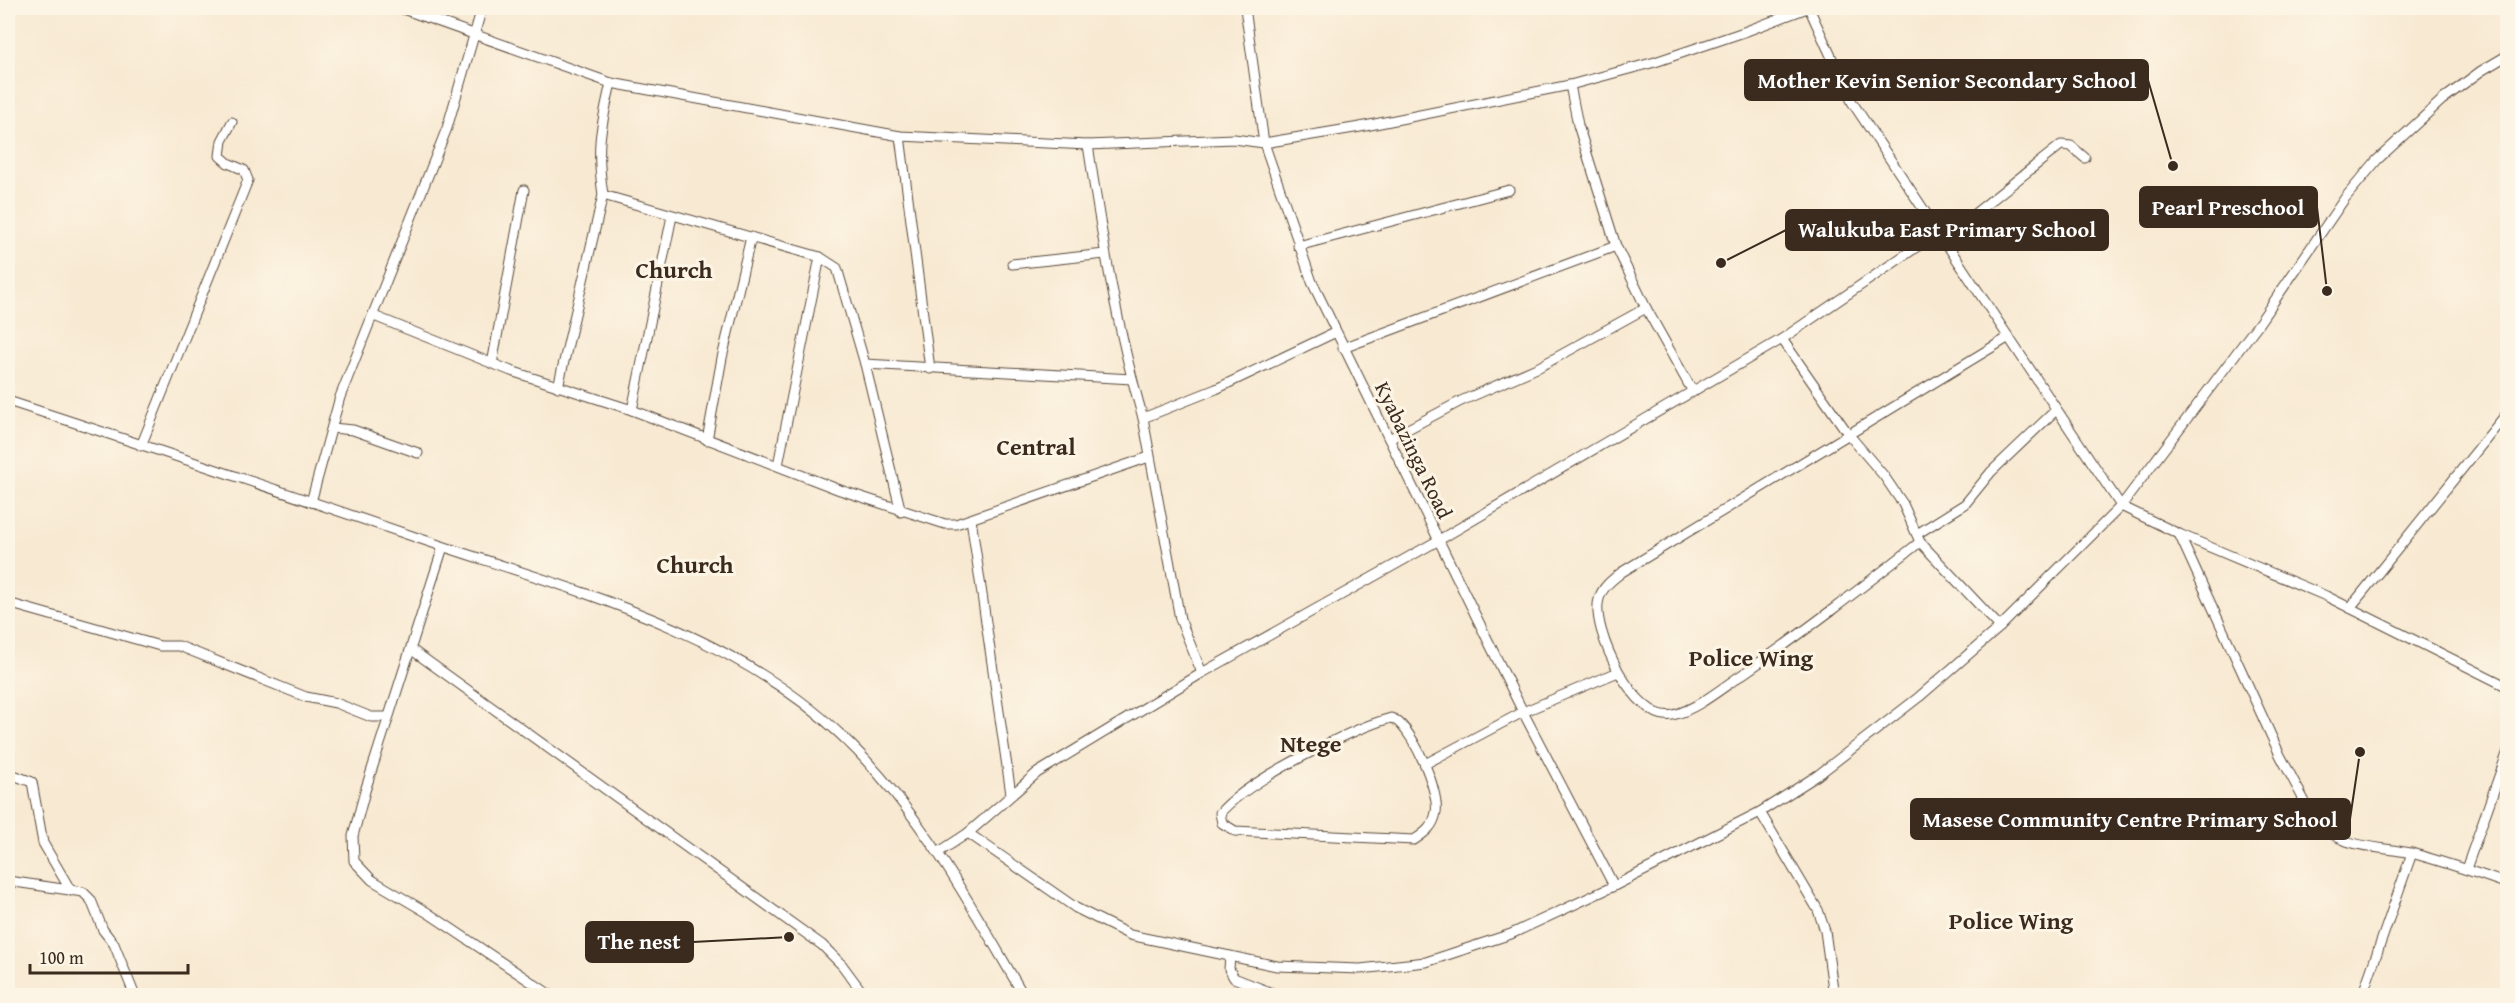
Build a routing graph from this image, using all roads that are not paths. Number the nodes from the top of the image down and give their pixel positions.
1 (400, 8) edge
2 (482, 8) edge
3 (1245, 8) edge
4 (1808, 8) edge
5 (473, 34) junction
6 (2508, 56) edge
7 (611, 83) junction
8 (1570, 85) junction
9 (232, 122) dead end
10 (900, 136) junction
11 (1264, 143) junction
12 (1088, 145) junction
13 (2085, 158) dead end
14 (524, 190) dead end
15 (1509, 190) dead end
16 (603, 195) junction
17 (672, 216) junction
18 (1942, 234) junction
19 (751, 237) junction
20 (1298, 246) junction
21 (1616, 246) junction
22 (1105, 254) junction
23 (820, 257) junction
24 (1012, 264) dead end
25 (1646, 309) junction
26 (374, 316) junction
27 (1334, 333) junction
28 (2009, 337) junction
29 (1782, 339) junction
30 (1343, 348) junction
31 (492, 364) junction
32 (865, 364) junction
33 (930, 369) junction
34 (1132, 379) junction
35 (558, 387) junction
36 (1693, 392) junction
37 (8, 401) edge
38 (632, 410) junction
39 (2056, 410) junction
40 (2508, 412) edge
41 (1143, 418) junction
42 (332, 428) junction
43 (1848, 435) junction
44 (1389, 439) junction
45 (707, 440) junction
46 (141, 446) junction
47 (418, 453) dead end
48 (1149, 458) junction
49 (778, 465) junction
50 (311, 502) junction
51 (2121, 506) junction
52 (902, 512) junction
53 (971, 519) junction
54 (2179, 534) junction
55 (1918, 538) junction
56 (1439, 540) junction
57 (443, 547) junction
58 (8, 603) edge
59 (2350, 608) junction
60 (2000, 627) junction
61 (412, 650) junction
62 (1618, 672) junction
63 (1202, 673) junction
64 (2508, 687) edge
65 (1523, 712) junction
66 (387, 717) junction
67 (2508, 751) edge
68 (1425, 764) junction
69 (8, 773) edge
70 (1011, 794) junction
71 (1760, 812) junction
72 (968, 833) junction
73 (939, 852) junction
74 (2412, 853) junction
75 (2466, 869) junction
76 (8, 881) edge
77 (2508, 884) edge
78 (1614, 886) junction
79 (71, 891) junction
80 (1230, 956) junction
81 (135, 996) edge
82 (552, 996) edge
83 (865, 996) edge
84 (1024, 996) edge
85 (1280, 996) edge
86 (1834, 996) edge
87 (2362, 996) edge

1 - 5 street
2 - 5 street
3 - 11 street, Kyabazinga Road
4 - 8 street
4 - 18 street
5 - 7 street
5 - 26 street
6 - 51 street
7 - 10 street
7 - 16 street
8 - 11 street
8 - 21 street
9 - 46 street
10 - 12 street
10 - 33 street
11 - 12 street
11 - 20 street, Kyabazinga Road
12 - 22 street
13 - 18 street
14 - 31 street
15 - 20 street
16 - 17 street
16 - 35 street
17 - 19 street
17 - 38 street
18 - 28 street
18 - 29 street
19 - 23 street
19 - 45 street
20 - 27 street, Kyabazinga Road
21 - 25 street
21 - 30 street
22 - 24 street
22 - 34 street
23 - 32 street
23 - 49 street
25 - 36 street
25 - 44 street
26 - 31 street
26 - 42 street
27 - 30 street, Kyabazinga Road
27 - 41 street
28 - 39 street
28 - 43 street
29 - 36 street
29 - 43 street
30 - 44 street, Kyabazinga Road
31 - 35 street
32 - 33 street
32 - 52 street
33 - 34 street
34 - 41 street
35 - 38 street
36 - 56 street
37 - 46 street
38 - 45 street
39 - 51 street
39 - 55 street
40 - 59 street
41 - 48 street
42 - 47 street
42 - 50 street
43 - 55 street
43 - 62 street
44 - 56 street, Kyabazinga Road
45 - 49 street
46 - 50 street
48 - 53 street
48 - 63 street
49 - 52 street
50 - 57 street
51 - 54 street
51 - 60 street
52 - 53 street
53 - 70 street
54 - 59 street
54 - 74 street
55 - 60 street
55 - 62 street
56 - 63 street
56 - 65 street, Kyabazinga Road
57 - 61 street
57 - 73 street
58 - 66 street
59 - 64 street
60 - 71 street
61 - 66 street
61 - 83 street
62 - 65 street
63 - 70 street
65 - 68 street
65 - 78 street, Kyabazinga Road
66 - 82 street
67 - 75 street
68 - 68 street
69 - 79 street
70 - 72 street
71 - 78 street
71 - 86 street
72 - 73 street
72 - 80 street
73 - 84 street
74 - 75 street
74 - 87 street
75 - 77 street
76 - 79 street
78 - 80 street
79 - 81 street
80 - 85 street

